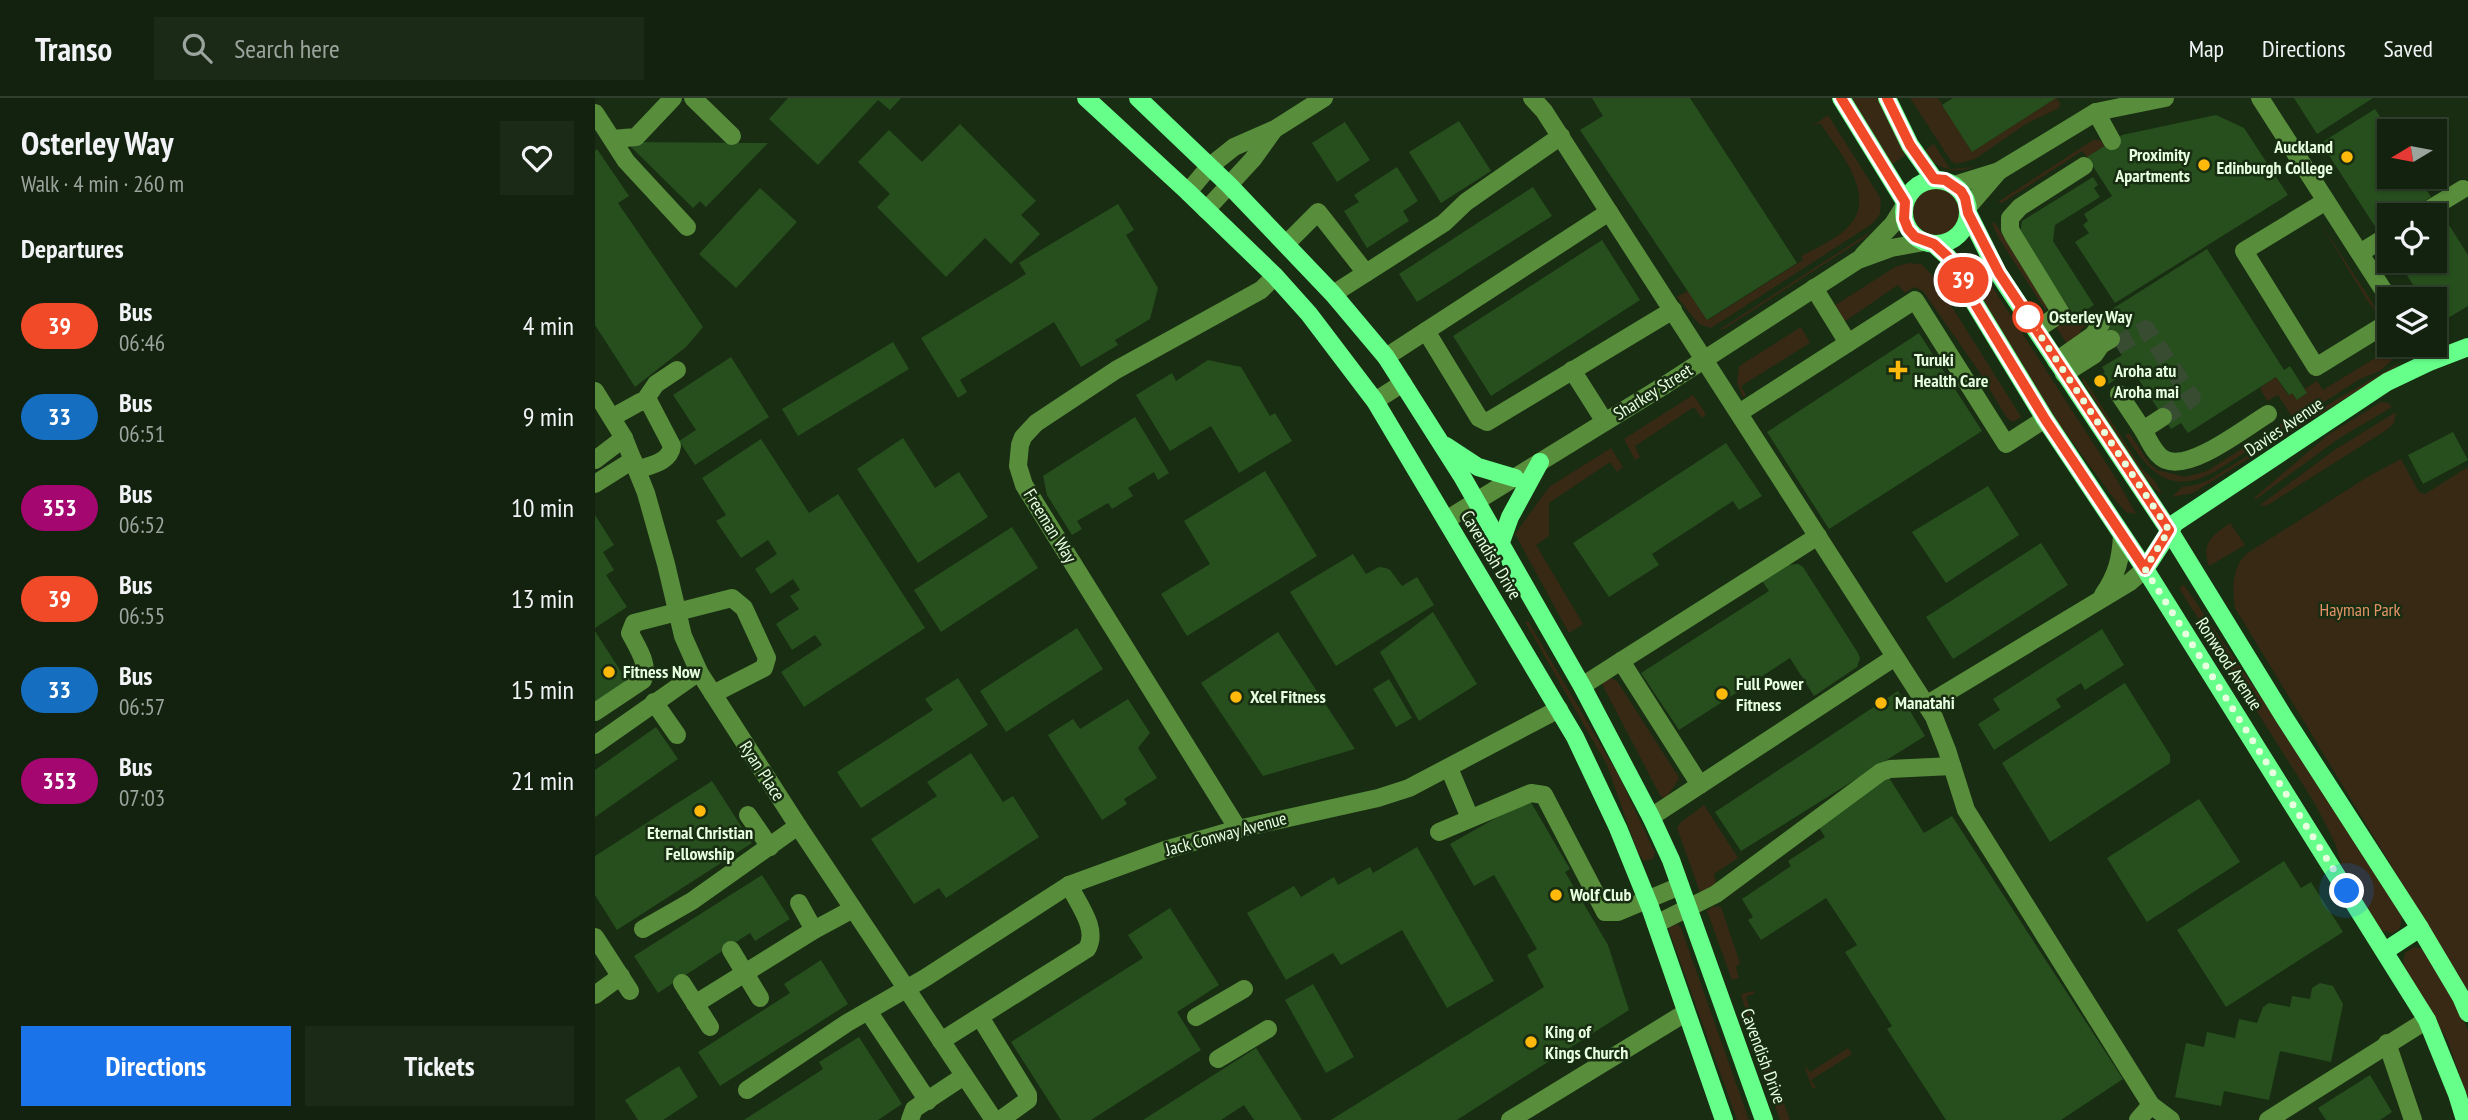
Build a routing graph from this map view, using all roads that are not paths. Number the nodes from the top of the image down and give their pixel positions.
1 (673, 98) edge
2 (693, 98) edge
3 (1086, 98) edge
4 (1324, 98) edge
5 (1532, 98) edge
6 (1841, 98) edge
7 (1887, 98) edge
8 (2165, 98) edge
9 (2260, 98) edge
10 (1146, 102) edge
11 (2102, 106) edge
12 (595, 113) edge
13 (1275, 129) junction
14 (732, 136) dead end
15 (1560, 136) junction
16 (612, 139) junction
17 (2112, 141) dead end
18 (2084, 166) dead end
19 (1209, 167) junction
20 (1999, 171) junction
21 (1934, 179) junction
22 (1229, 185) junction
23 (1954, 185) junction
24 (2463, 189) dead end
25 (1188, 192) junction
26 (2326, 201) junction
27 (2440, 203) edge
28 (1904, 205) junction
29 (1206, 210) junction
30 (1968, 210) junction
31 (1609, 212) junction
32 (687, 227) dead end
33 (2377, 242) edge
34 (1929, 243) junction
35 (1286, 244) junction
36 (2360, 253) junction
37 (1858, 260) junction
38 (1366, 272) junction
39 (1275, 276) junction
40 (2381, 287) edge
41 (1814, 288) junction
42 (1333, 293) junction
43 (1673, 310) junction
44 (2377, 329) edge
45 (2036, 330) junction
46 (1426, 331) junction
47 (1847, 343) junction
48 (2468, 347) edge
49 (1386, 357) junction
50 (2425, 357) edge
51 (1705, 360) junction
52 (2428, 362) junction
53 (2060, 368) junction
54 (677, 370) dead end
55 (1572, 370) junction
56 (1403, 383) junction
57 (595, 391) edge
58 (2119, 394) dead end
59 (645, 400) junction
60 (1375, 401) junction
61 (1739, 413) junction
62 (2268, 414) dead end
63 (613, 417) junction
64 (2163, 417) tunnel mouth
65 (2045, 419) junction
66 (1605, 422) junction
67 (2143, 430) junction
68 (624, 438) junction
69 (1440, 442) junction
70 (595, 460) edge
71 (1541, 462) junction
72 (635, 465) junction
73 (1515, 478) junction
74 (595, 484) edge
75 (1477, 502) junction
76 (1446, 520) junction
77 (2169, 530) junction
78 (2122, 535) junction
79 (1818, 536) junction
80 (1501, 542) junction
81 (2145, 569) junction
82 (2101, 598) junction
83 (677, 611) junction
84 (1895, 657) junction
85 (1621, 661) junction
86 (699, 672) junction
87 (1582, 687) junction
88 (713, 694) junction
89 (654, 702) junction
90 (1926, 705) junction
91 (1559, 709) junction
92 (595, 712) edge
93 (677, 735) dead end
94 (595, 746) edge
95 (1952, 766) junction
96 (1449, 768) junction
97 (1700, 785) junction
98 (748, 815) dead end
99 (1651, 817) junction
100 (1470, 818) junction
101 (798, 826) junction
102 (1238, 829) junction
103 (1439, 832) dead end
104 (770, 847) junction
105 (1069, 885) junction
106 (1680, 886) junction
107 (1648, 900) junction
108 (799, 903) dead end
109 (853, 909) junction
110 (1688, 909) junction
111 (1656, 924) junction
112 (2420, 928) junction
113 (643, 929) dead end
114 (814, 930) junction
115 (595, 937) edge
116 (731, 950) dead end
117 (2385, 951) junction
118 (746, 973) junction
119 (683, 983) dead end
120 (906, 989) junction
121 (1244, 989) dead end
122 (595, 995) edge
123 (760, 998) dead end
124 (695, 1004) junction
125 (868, 1011) junction
126 (1685, 1013) junction
127 (2468, 1013) edge
128 (980, 1017) junction
129 (1196, 1017) dead end
130 (2427, 1020) junction
131 (710, 1027) dead end
132 (1268, 1029) dead end
133 (941, 1041) junction
134 (2387, 1043) junction
135 (1218, 1059) dead end
136 (964, 1076) junction
137 (747, 1090) dead end
138 (927, 1101) junction
139 (2151, 1105) junction
140 (910, 1120) edge
141 (993, 1120) edge
142 (1000, 1120) edge
143 (1510, 1120) edge
144 (1724, 1120) edge
145 (1764, 1120) edge
146 (2138, 1120) edge
147 (2171, 1120) edge
148 (2268, 1120) edge
149 (2413, 1120) edge
150 (2465, 1120) edge

1 - 16 street
2 - 14 street
3 - 25 main road, Cavendish Drive
4 - 13 street
5 - 15 street
6 - 28 main road
7 - 21 main road
8 - 11 street
9 - 26 street
10 - 19 main road, Cavendish Drive
11 - 17 street
11 - 20 street
12 - 16 street
13 - 19 street
13 - 22 street
15 - 31 street
15 - 38 street
16 - 32 street
18 - 45 street
19 - 22 main road, Cavendish Drive
19 - 25 street
20 - 23 street
20 - 30 street
21 - 23 main road
21 - 28 main road
22 - 29 street
22 - 35 main road, Cavendish Drive
23 - 30 main road
24 - 27 street
25 - 29 main road, Cavendish Drive
26 - 36 street
26 - 44 street
28 - 34 main road
28 - 37 street, Sharkey Street
29 - 39 main road, Cavendish Drive
30 - 34 main road
30 - 45 main road, Ronwood Avenue
31 - 43 street
31 - 46 street
33 - 36 street
34 - 37 street, Sharkey Street
34 - 65 main road, Ronwood Avenue
35 - 38 street
35 - 42 main road, Cavendish Drive
36 - 40 street
37 - 41 street, Sharkey Street
38 - 42 street
39 - 60 main road, Cavendish Drive
39 - 102 street, Freeman Way
41 - 47 street
41 - 51 street, Sharkey Street
42 - 49 main road, Cavendish Drive
43 - 51 street
43 - 55 street
45 - 53 main road, Ronwood Avenue
46 - 49 street
46 - 55 street
47 - 61 street
47 - 65 street
48 - 52 main road, Davies Avenue
49 - 56 main road, Cavendish Drive
50 - 52 street
51 - 61 street
51 - 66 street, Sharkey Street
52 - 77 main road, Davies Avenue
53 - 53 street
53 - 77 main road, Ronwood Avenue
54 - 59 street
55 - 66 street
56 - 60 street
56 - 69 main road, Cavendish Drive
57 - 63 street, Ryan Place
58 - 67 street
59 - 63 street
59 - 72 street
60 - 76 main road, Cavendish Drive
61 - 79 street
62 - 67 street
63 - 68 street, Ryan Place
64 - 67 street
65 - 78 main road, Ronwood Avenue
66 - 71 street, Sharkey Street
68 - 70 street
68 - 72 street, Ryan Place
69 - 73 main road
69 - 75 main road, Cavendish Drive
71 - 73 street, Sharkey Street
71 - 80 main road
72 - 74 street
72 - 83 street, Ryan Place
73 - 75 street, Sharkey Street
75 - 76 street, Sharkey Street
75 - 80 main road, Cavendish Drive
76 - 91 main road, Cavendish Drive
77 - 81 main road, Davies Avenue
77 - 112 main road, Ronwood Avenue
78 - 81 main road, Ronwood Avenue
78 - 82 street
79 - 84 street
79 - 85 street
80 - 87 main road, Cavendish Drive
81 - 82 street
81 - 117 main road, Ronwood Avenue
82 - 90 street
83 - 86 street, Ryan Place
83 - 88 street
83 - 92 street
84 - 90 street
84 - 97 street
85 - 87 street
85 - 97 street
86 - 88 street, Ryan Place
86 - 89 street
87 - 99 main road, Cavendish Drive
88 - 101 street, Ryan Place
89 - 93 street
89 - 94 street
90 - 95 street
91 - 96 street, Jack Conway Avenue
91 - 107 main road, Cavendish Drive
95 - 110 street
95 - 139 street
96 - 100 street
96 - 102 street, Jack Conway Avenue
97 - 99 street
98 - 104 street
99 - 106 main road, Cavendish Drive
100 - 103 street
100 - 107 street
101 - 104 street
101 - 109 street, Ryan Place
102 - 105 street, Jack Conway Avenue
104 - 113 street
105 - 120 street, Jack Conway Avenue
105 - 128 street
106 - 107 street
106 - 110 main road, Cavendish Drive
107 - 111 main road, Cavendish Drive
108 - 114 street
109 - 114 street
109 - 120 street, Ryan Place
110 - 111 street
110 - 145 main road, Cavendish Drive
111 - 126 main road, Cavendish Drive
112 - 117 main road
112 - 127 main road, Ronwood Avenue
114 - 118 street
115 - 122 street
116 - 118 street
117 - 130 main road, Ronwood Avenue
118 - 123 street
118 - 124 street
119 - 124 street
120 - 125 street, Jack Conway Avenue
120 - 133 street, Ryan Place
121 - 129 street
124 - 131 street
125 - 137 street, Jack Conway Avenue
125 - 138 street
126 - 143 street
126 - 144 main road, Cavendish Drive
128 - 133 street
128 - 142 street
130 - 134 street
130 - 150 main road, Ronwood Avenue
132 - 135 street
133 - 136 street, Ryan Place
134 - 148 street
134 - 149 street
136 - 138 street
136 - 141 street, Ryan Place
138 - 140 street
139 - 146 street
139 - 147 street

